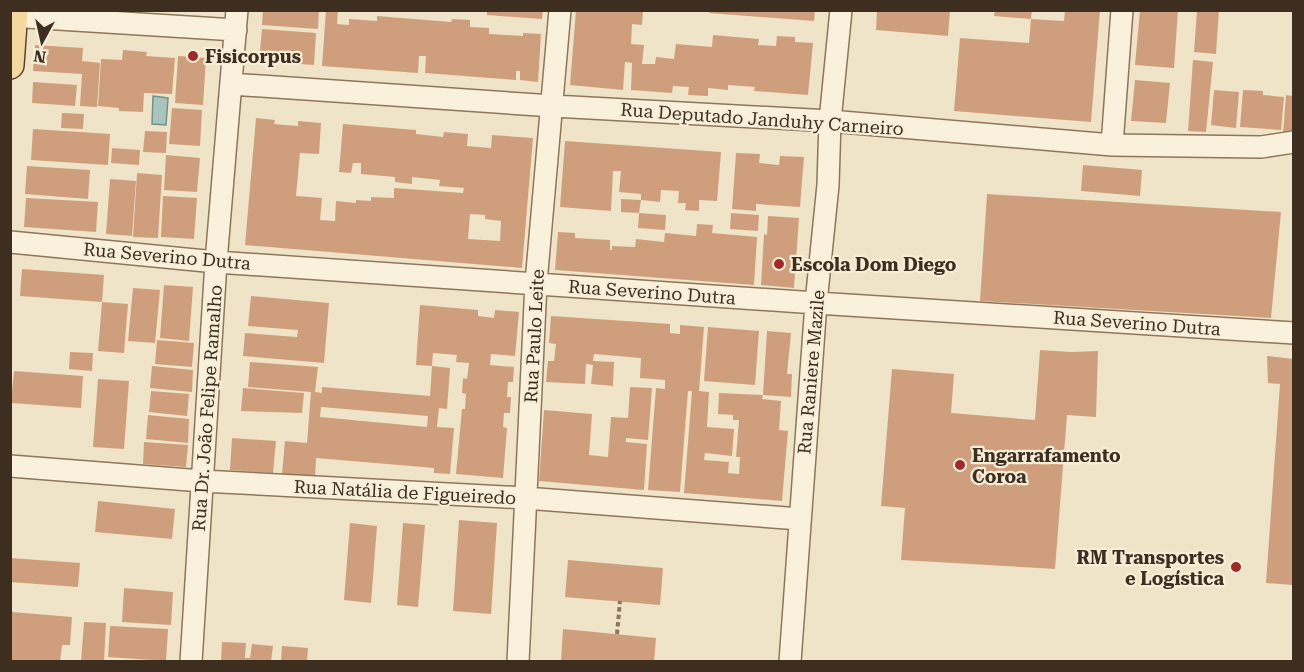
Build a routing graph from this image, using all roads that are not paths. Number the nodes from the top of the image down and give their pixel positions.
1 (560, 10) edge
2 (841, 10) edge
3 (1122, 10) edge
4 (13, 14) edge
5 (236, 20) edge
6 (10, 65) edge
7 (231, 84) junction
8 (553, 106) junction
9 (830, 121) junction
10 (1293, 142) edge
11 (1112, 145) junction
12 (10, 242) edge
13 (216, 262) junction
14 (536, 283) junction
15 (816, 303) junction
16 (1293, 333) edge
17 (10, 466) edge
18 (202, 481) junction
19 (525, 498) junction
20 (800, 519) junction
21 (191, 662) edge
22 (518, 662) edge
23 (790, 662) edge

1 - 8 street, Rua Paulo Leite
2 - 9 street, Rua Raniere Mazile
3 - 11 street
4 - 5 street
4 - 6 main road
5 - 7 street, Rua Dr. João Felipe Ramalho
7 - 8 street, Rua Deputado Janduhy Carneiro
7 - 13 street, Rua Dr. João Felipe Ramalho
8 - 9 street, Rua Deputado Janduhy Carneiro
8 - 14 street, Rua Paulo Leite
9 - 11 street, Rua Deputado Janduhy Carneiro
9 - 15 street, Rua Raniere Mazile
10 - 11 street, Rua Deputado Janduhy Carneiro
12 - 13 street, Rua Severino Dutra
13 - 14 street, Rua Severino Dutra
13 - 18 street, Rua Dr. João Felipe Ramalho
14 - 15 street, Rua Severino Dutra
14 - 19 street, Rua Paulo Leite
15 - 16 street, Rua Severino Dutra
15 - 20 street, Rua Raniere Mazile
17 - 18 street, Rua Natália de Figueiredo
18 - 19 street, Rua Natália de Figueiredo
18 - 21 street, Rua Dr. João Felipe Ramalho
19 - 20 street, Rua Natália de Figueiredo
19 - 22 street, Rua Paulo Leite
20 - 23 street, Rua Raniere Mazile

